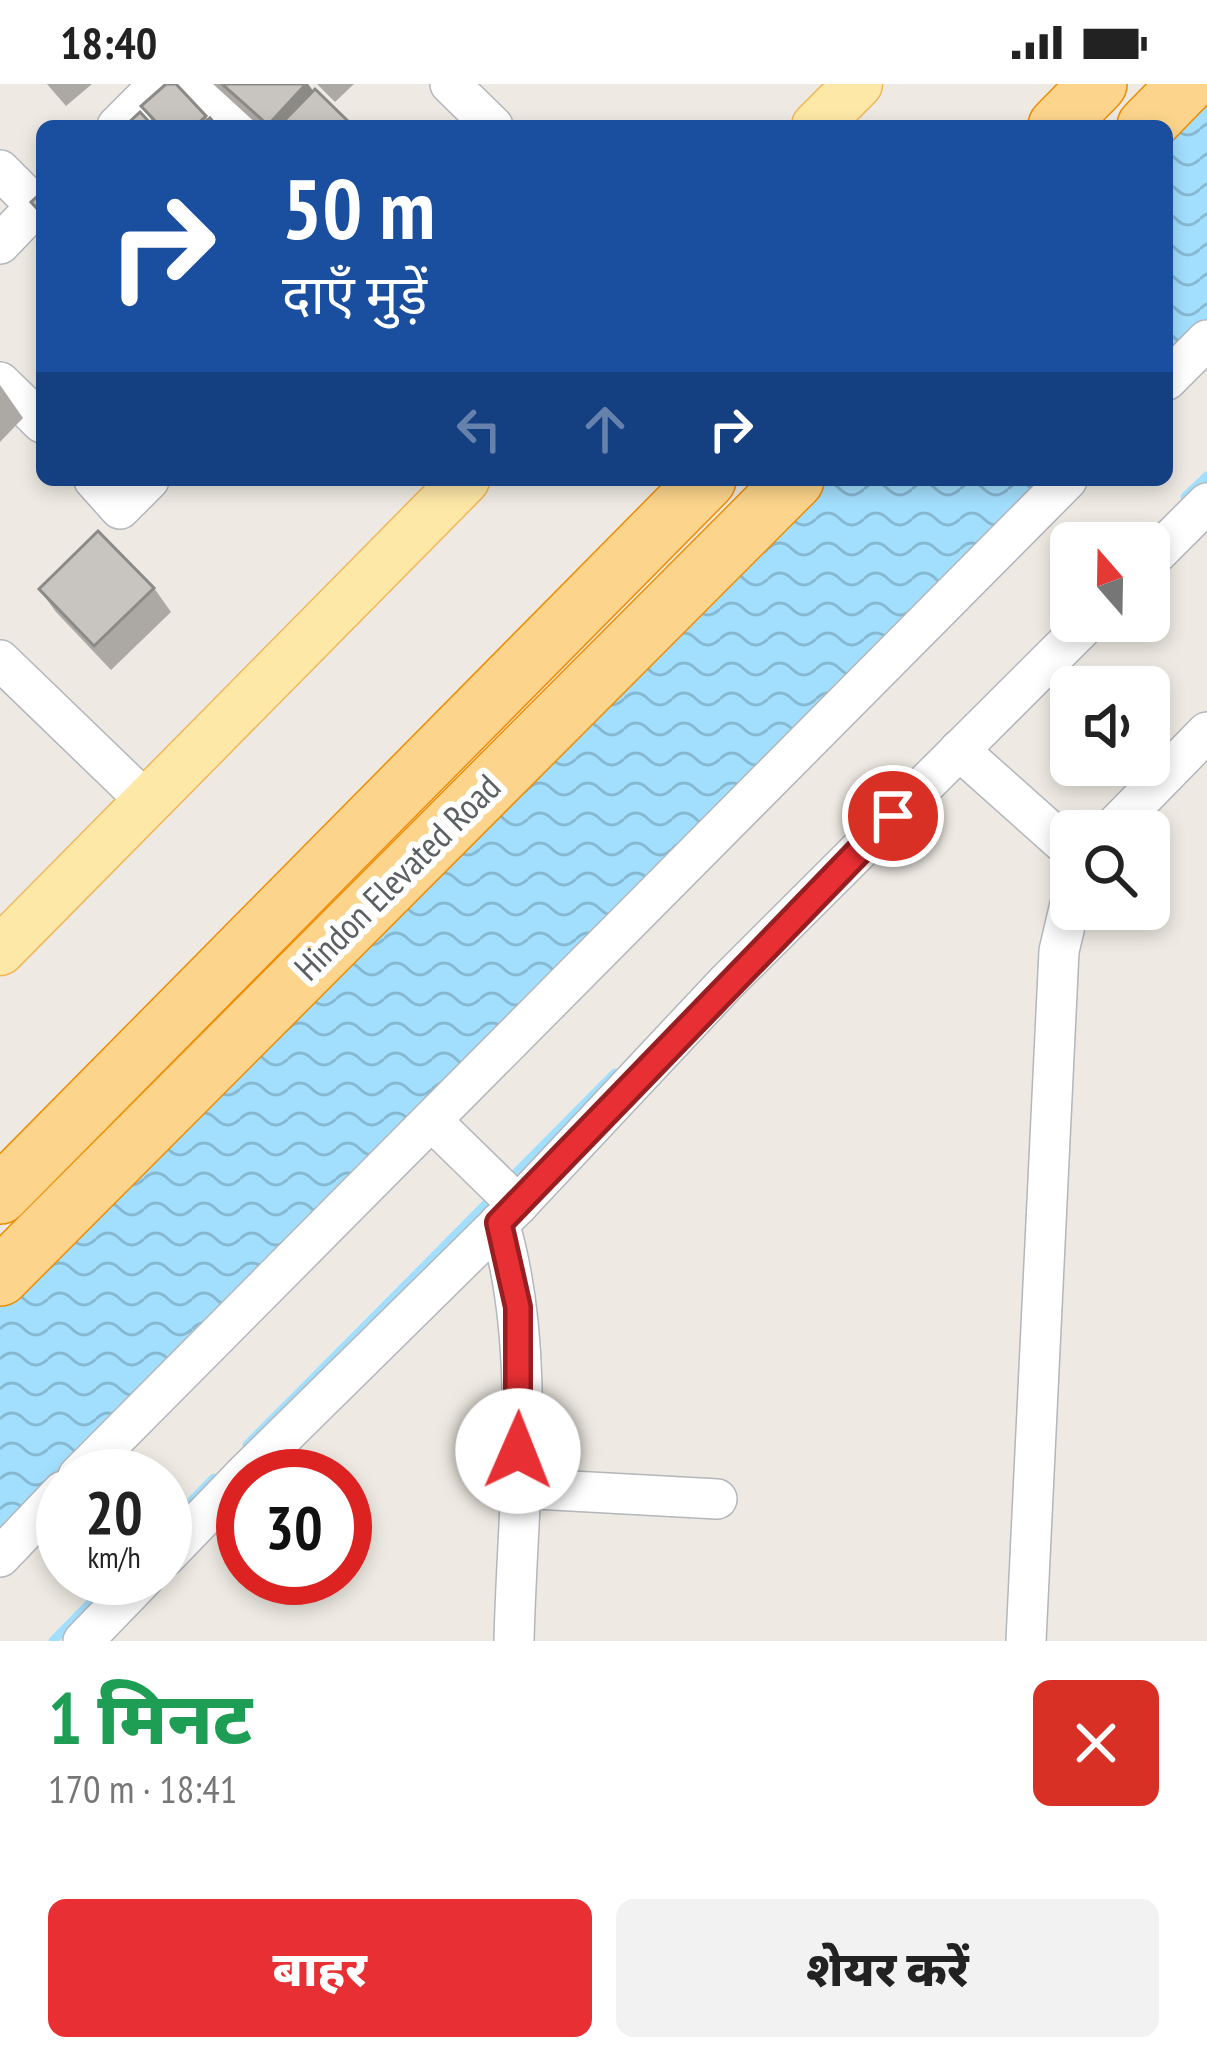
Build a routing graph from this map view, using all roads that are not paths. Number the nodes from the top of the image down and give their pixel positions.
1 (159, 84) edge
2 (196, 84) edge
3 (450, 84) edge
4 (858, 84) edge
5 (1098, 84) edge
6 (1187, 84) edge
7 (123, 120) edge
8 (233, 120) edge
9 (487, 120) edge
10 (822, 120) edge
11 (1063, 120) edge
12 (1152, 120) edge
13 (0, 170) edge
14 (36, 200) edge
15 (36, 206) edge
16 (0, 244) edge
17 (1207, 340) edge
18 (1173, 374) edge
19 (0, 382) edge
20 (36, 417) edge
21 (99, 486) edge
22 (143, 486) edge
23 (459, 486) edge
24 (701, 486) edge
25 (789, 486) edge
26 (1061, 486) edge
27 (1207, 503) edge
28 (1170, 540) edge
29 (1067, 642) edge
30 (0, 660) edge
31 (1207, 732) edge
32 (959, 750) junction
33 (147, 802) junction
34 (1131, 810) edge
35 (1050, 831) edge
36 (1064, 930) edge
37 (1, 947) edge
38 (432, 1121) junction
39 (0, 1195) edge
40 (508, 1207) junction
41 (0, 1276) edge
42 (105, 1449) edge
43 (270, 1449) edge
44 (517, 1488) junction
45 (717, 1499) dead end
46 (216, 1504) edge
47 (36, 1519) edge
48 (192, 1528) edge
49 (0, 1557) edge
50 (118, 1605) edge
51 (83, 1641) edge
52 (514, 1641) edge
53 (1026, 1641) edge

1 - 7 street
2 - 8 street
3 - 9 street
4 - 10 main road
5 - 11 highway
6 - 12 highway
13 - 14 street
15 - 16 street
17 - 18 street
19 - 20 street
21 - 22 street
23 - 33 main road
24 - 39 highway, Hindon Elevated Road
25 - 41 highway, Hindon Elevated Road
26 - 38 street
27 - 28 street
29 - 32 street
30 - 33 street
31 - 34 street
32 - 35 street
32 - 40 street
33 - 37 main road
36 - 53 street
38 - 40 street
38 - 42 street
40 - 43 street
40 - 44 street
44 - 45 street
44 - 52 street
46 - 48 street
47 - 49 street
50 - 51 street

